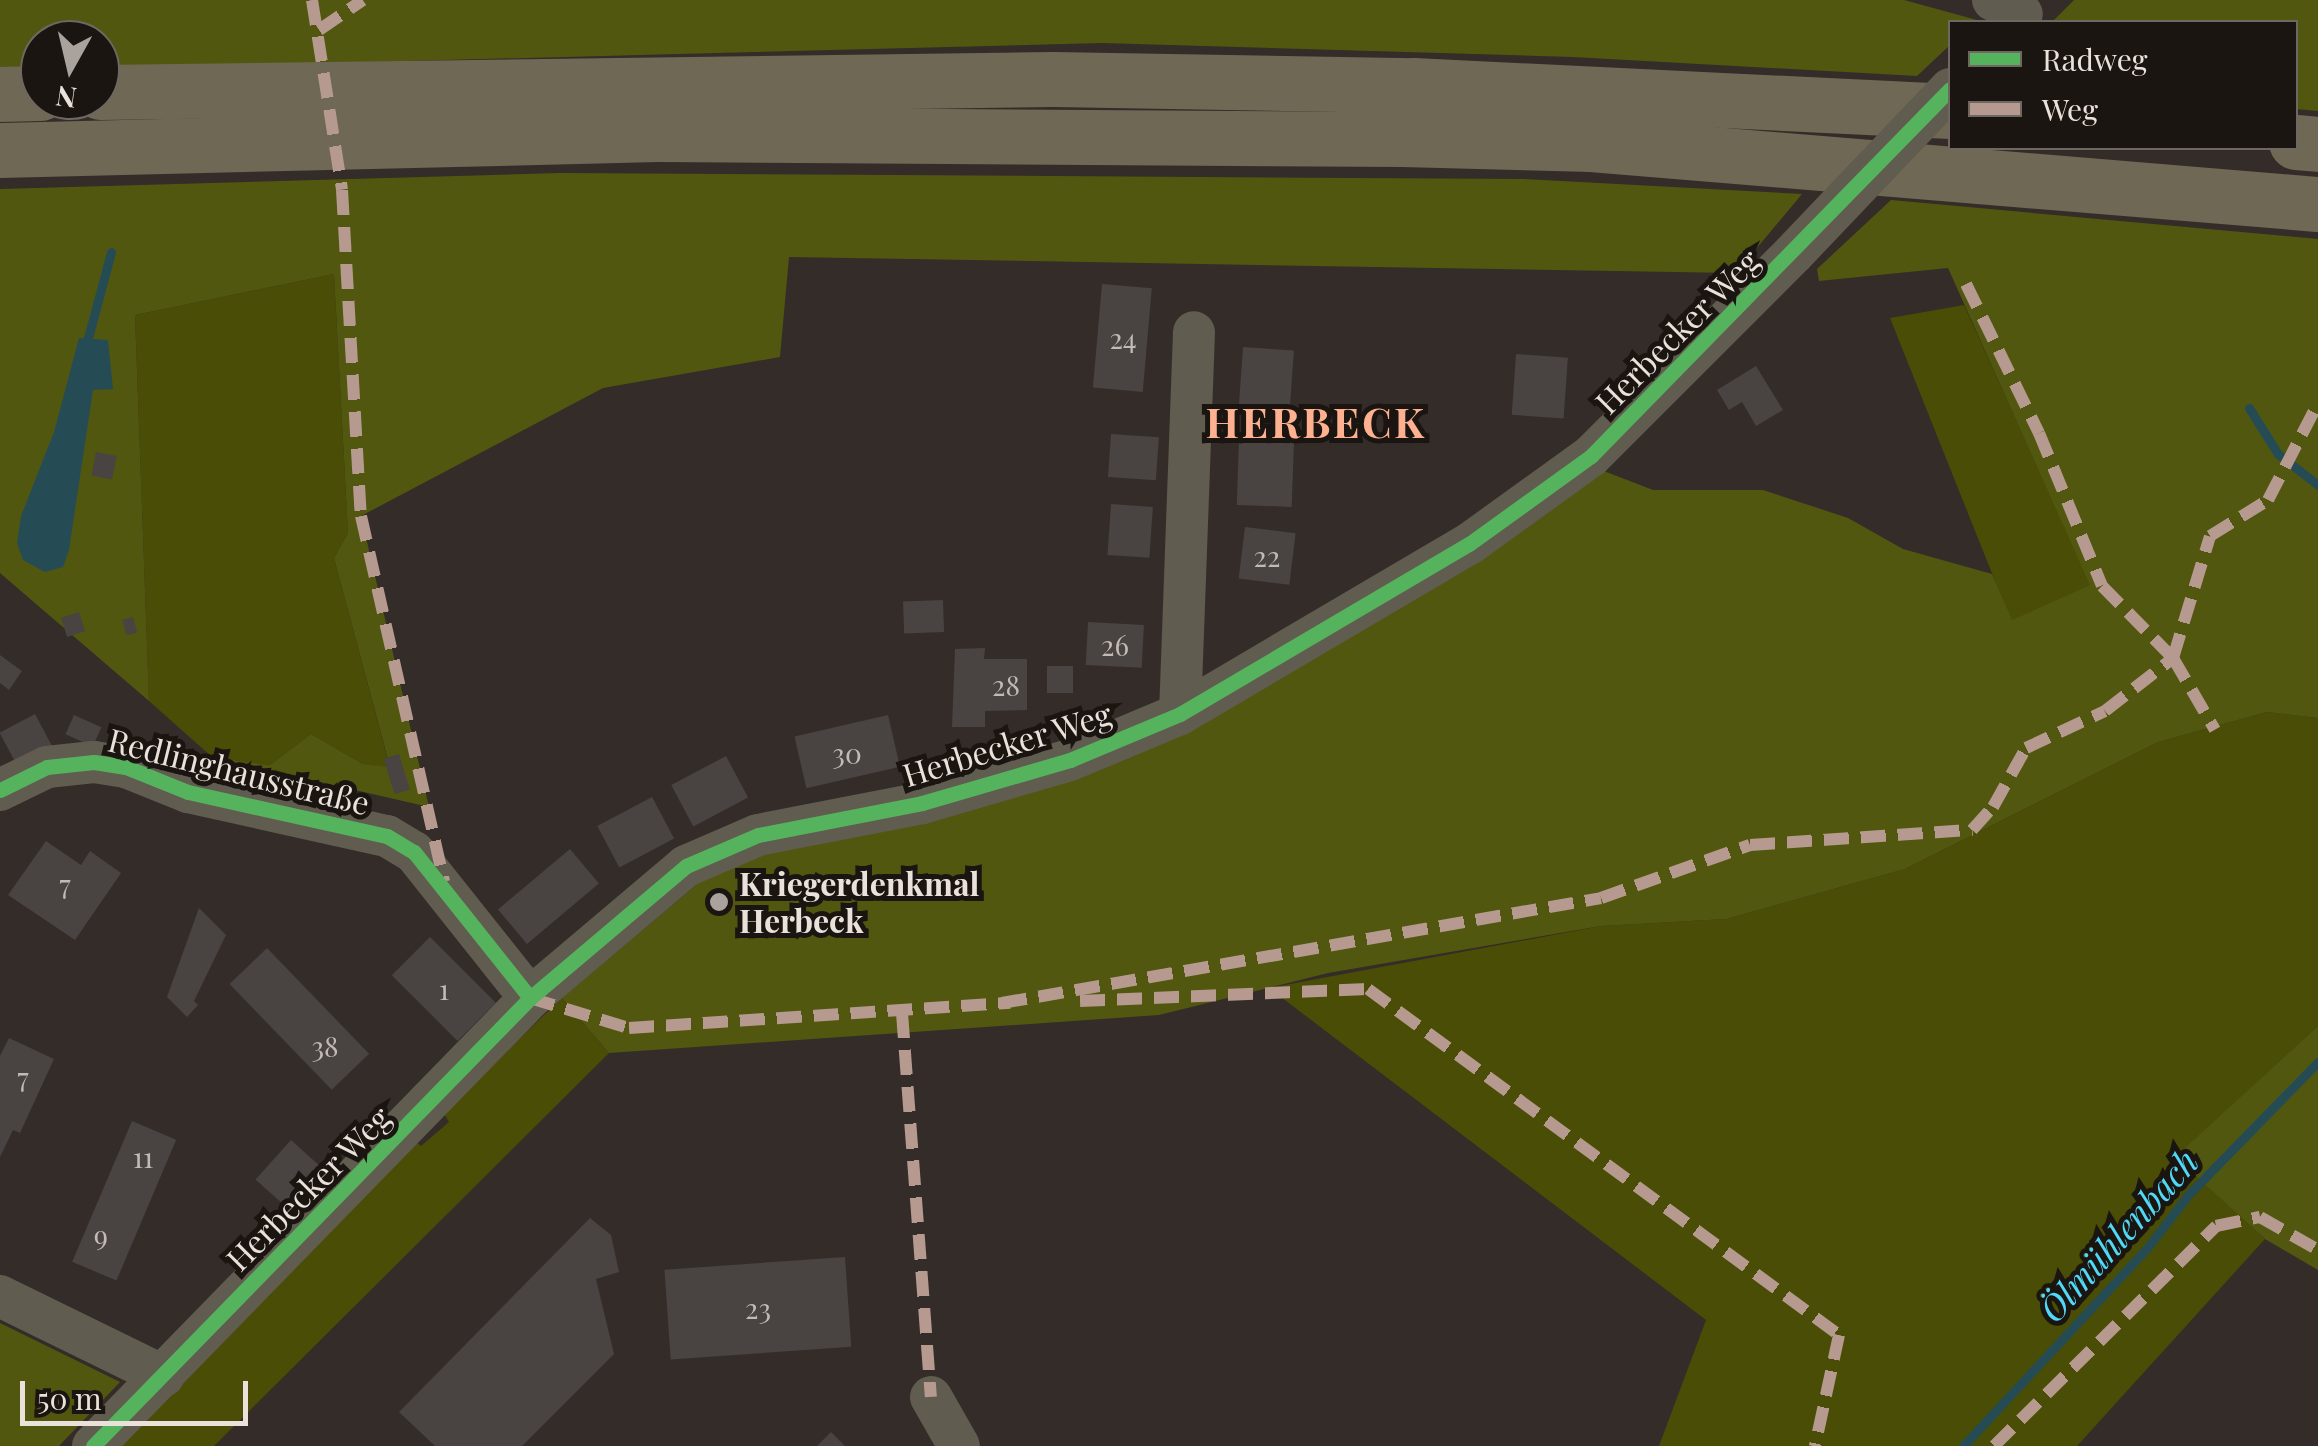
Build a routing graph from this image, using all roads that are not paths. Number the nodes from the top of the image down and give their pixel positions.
1 (1948, 91) edge
2 (120, 92) edge
3 (1948, 111) edge
4 (0, 150) edge
5 (2318, 204) edge
6 (1194, 332) dead end
7 (1180, 714) junction
8 (0, 790) edge
9 (530, 998) junction
10 (0, 1296) edge
11 (163, 1376) junction
12 (931, 1397) dead end
13 (94, 1446) edge
14 (959, 1446) edge

1 - 7 street, Herbecker Weg, bridge
2 - 3 highway
4 - 5 highway
6 - 7 street
7 - 9 street, Herbecker Weg
8 - 9 street, Redlinghausstraße
9 - 11 street, Herbecker Weg
10 - 11 street
11 - 13 street, Herbecker Weg
12 - 14 street

